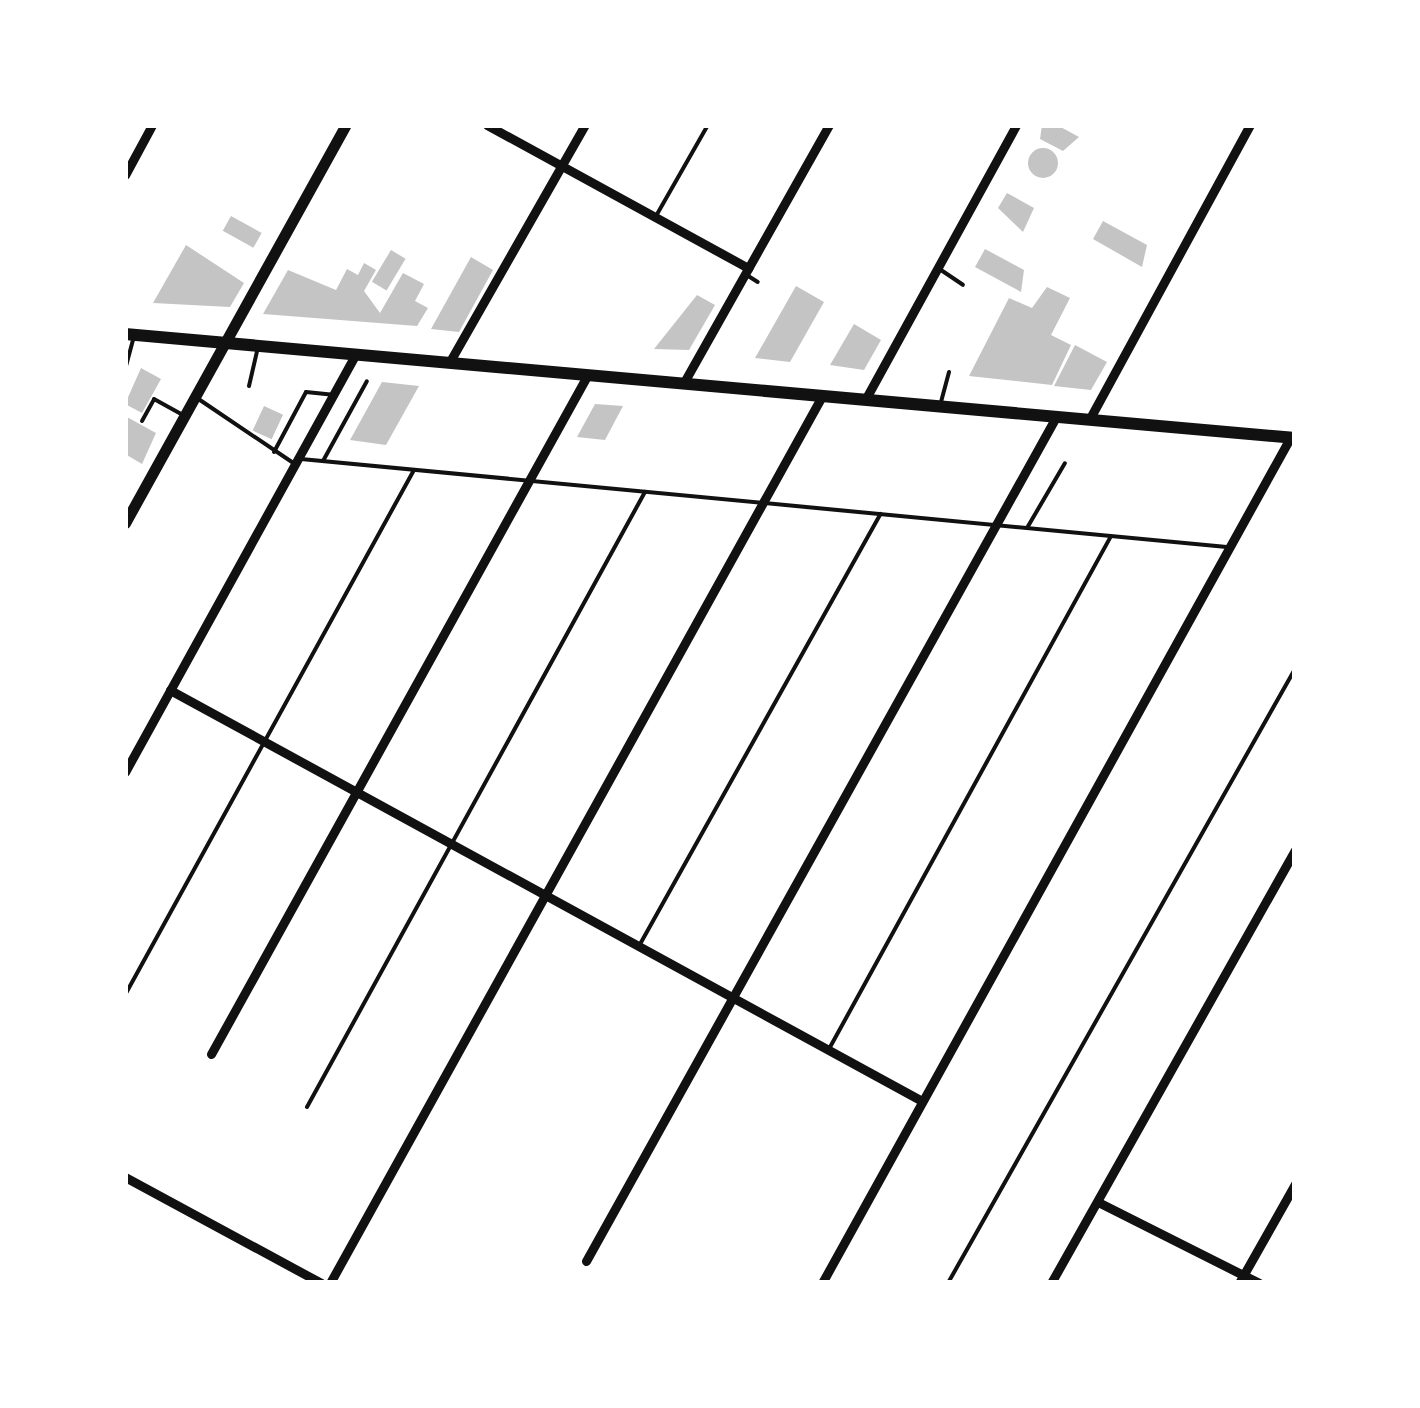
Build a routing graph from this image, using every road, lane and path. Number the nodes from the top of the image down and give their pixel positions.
1 (152, 125) edge
2 (346, 125) edge
3 (487, 125) edge
4 (585, 125) edge
5 (708, 125) edge
6 (829, 125) edge
7 (1016, 125) edge
8 (1250, 125) edge
9 (562, 166) junction
10 (125, 175) edge
11 (656, 217) junction
12 (938, 268) junction
13 (746, 271) junction
14 (758, 282) dead end
15 (963, 285) dead end
16 (129, 334) edge
17 (222, 343) junction
18 (258, 346) junction
19 (355, 355) junction
20 (449, 363) junction
21 (126, 366) edge
22 (949, 372) dead end
23 (587, 376) junction
24 (367, 381) dead end
25 (682, 384) junction
26 (249, 386) dead end
27 (333, 395) junction
28 (194, 396) junction
29 (822, 396) junction
30 (865, 400) junction
31 (940, 407) junction
32 (184, 415) junction
33 (1056, 417) junction
34 (1088, 420) junction
35 (142, 421) dead end
36 (1293, 438) edge
37 (274, 452) junction
38 (323, 461) junction
39 (297, 462) junction
40 (1064, 462) dead end
41 (414, 470) junction
42 (529, 480) junction
43 (645, 492) junction
44 (762, 503) junction
45 (880, 514) junction
46 (125, 522) edge
47 (996, 525) junction
48 (1027, 528) junction
49 (1112, 536) junction
50 (1228, 547) junction
51 (1295, 669) edge
52 (170, 690) junction
53 (264, 742) junction
54 (125, 772) edge
55 (356, 792) junction
56 (452, 844) junction
57 (1295, 850) edge
58 (546, 895) junction
59 (639, 946) junction
60 (125, 995) edge
61 (733, 998) junction
62 (829, 1050) junction
63 (211, 1054) dead end
64 (922, 1101) junction
65 (307, 1107) dead end
66 (125, 1177) edge
67 (1295, 1184) edge
68 (1098, 1202) junction
69 (586, 1261) dead end
70 (300, 1278) edge
71 (1241, 1279) edge
72 (321, 1283) edge
73 (330, 1283) edge
74 (822, 1283) edge
75 (948, 1283) edge
76 (1052, 1283) edge
77 (1258, 1283) edge

1 - 10 street
2 - 17 street
3 - 9 street
4 - 9 street
5 - 11 lane
6 - 13 street
7 - 12 street
8 - 34 street
9 - 11 street
9 - 20 street
11 - 13 street
12 - 15 lane
12 - 30 street
13 - 14 lane
13 - 25 street
16 - 17 main road
16 - 21 lane
17 - 18 main road
17 - 28 street
18 - 19 main road
18 - 26 lane
19 - 20 main road
19 - 27 street
20 - 23 main road
22 - 31 lane
23 - 25 main road
23 - 42 street
24 - 38 lane
25 - 29 main road
27 - 37 lane
27 - 39 street
28 - 32 street
28 - 37 lane
29 - 30 main road
29 - 44 street
30 - 31 main road
31 - 33 main road
32 - 35 lane
32 - 46 street
33 - 34 main road
33 - 47 street
34 - 36 main road
36 - 50 street
37 - 39 lane
38 - 39 lane
38 - 41 lane
39 - 52 street
40 - 48 lane
41 - 42 lane
41 - 53 lane
42 - 43 lane
42 - 55 street
43 - 44 lane
43 - 56 lane
44 - 45 lane
44 - 58 street
45 - 47 lane
45 - 59 lane
47 - 48 lane
47 - 61 street
48 - 49 lane
49 - 50 lane
49 - 62 lane
50 - 64 street
51 - 75 lane
52 - 53 street
52 - 54 street
53 - 55 street
53 - 60 lane
55 - 56 street
55 - 63 street
56 - 58 street
56 - 65 lane
57 - 68 street
58 - 59 street
58 - 73 street
59 - 61 street
61 - 62 street
61 - 69 street
62 - 64 street
64 - 74 street
66 - 70 street
67 - 71 street
68 - 71 street
68 - 76 street
70 - 72 street
71 - 77 street

